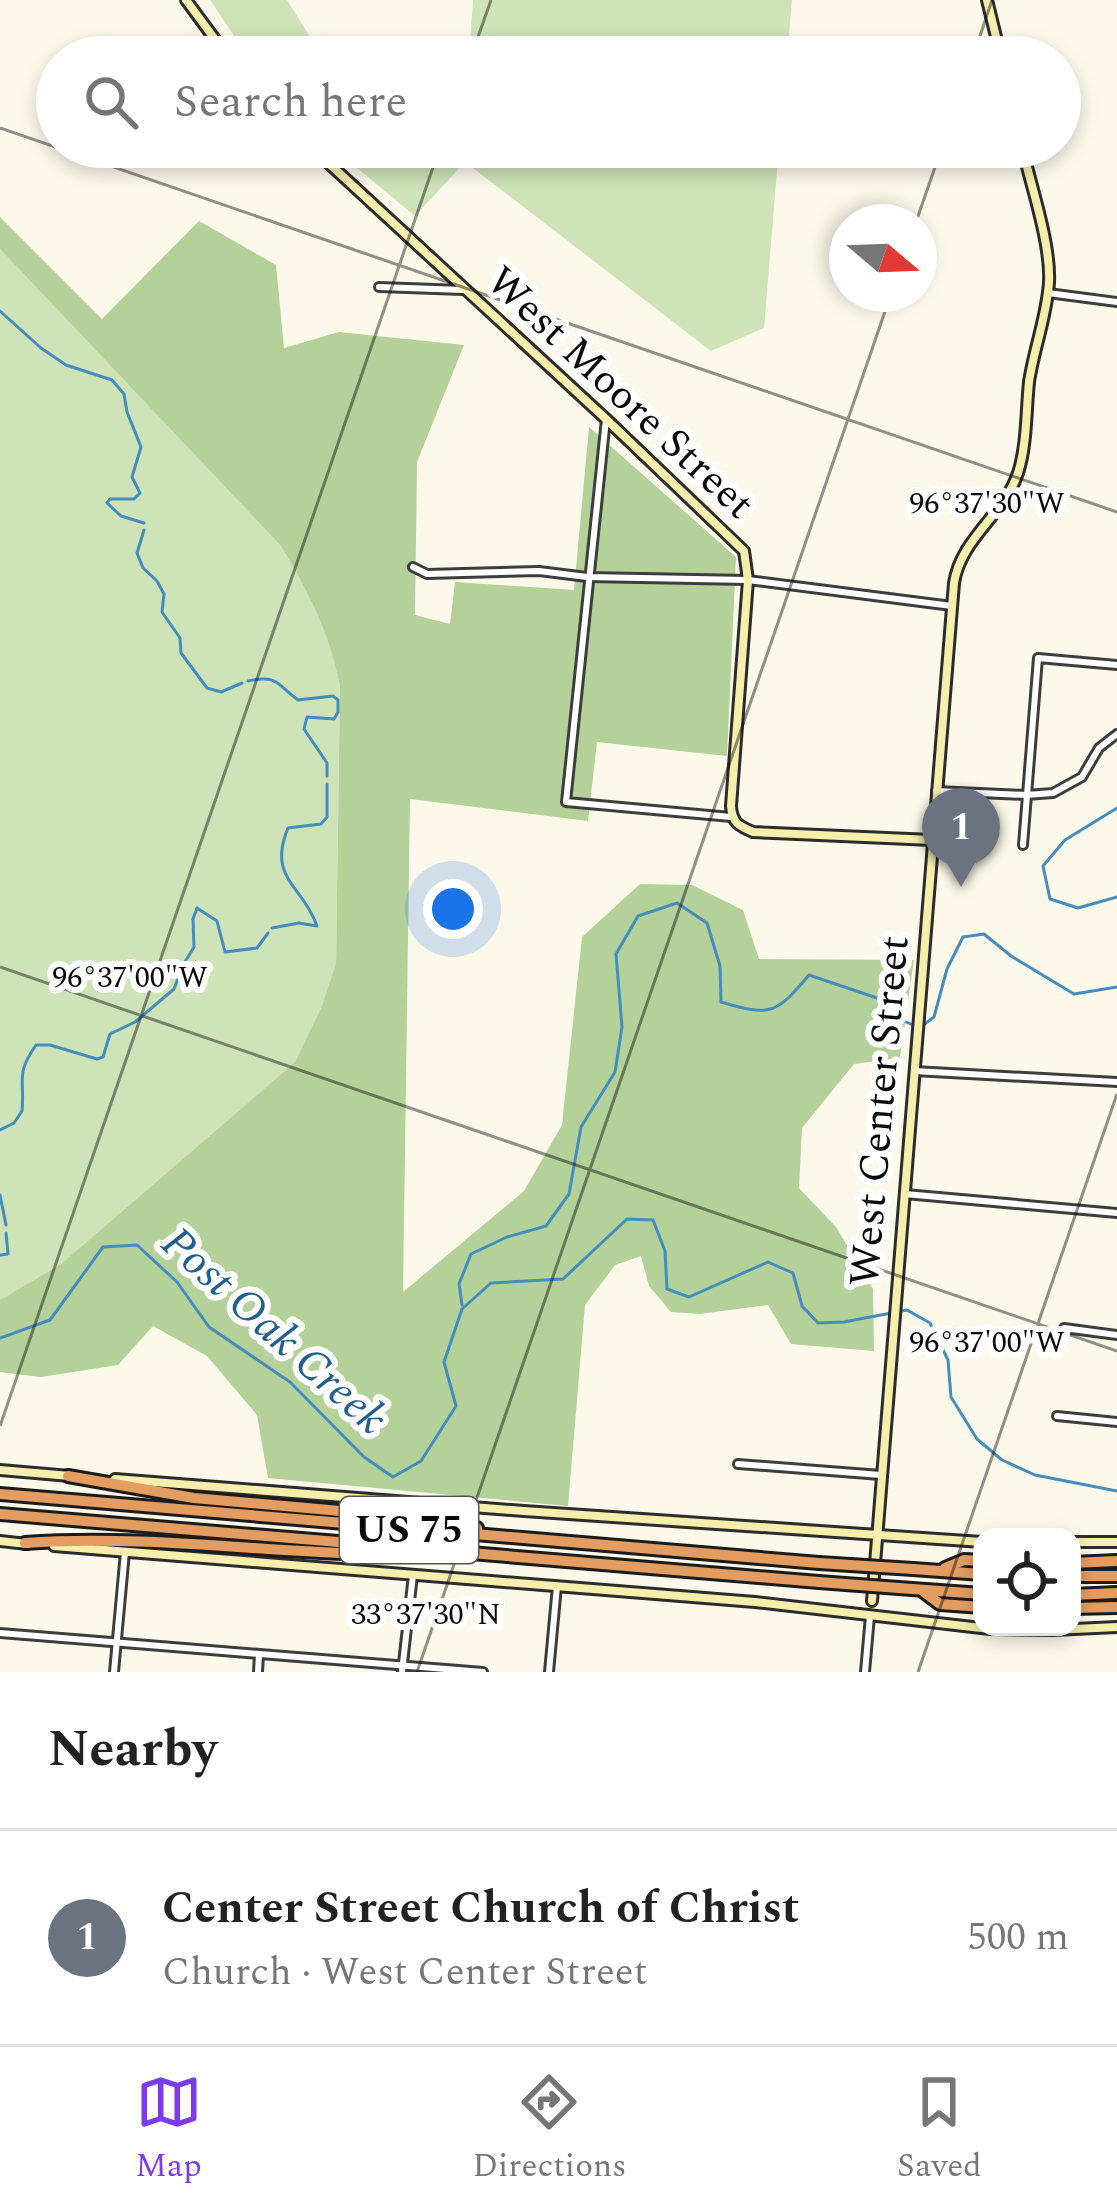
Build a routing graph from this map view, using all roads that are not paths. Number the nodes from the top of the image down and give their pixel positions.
1 (186, 0) edge
2 (987, 0) edge
3 (213, 36) edge
4 (996, 36) edge
5 (334, 168) edge
6 (1027, 168) edge
7 (379, 286) dead end
8 (467, 290) junction
9 (1048, 293) junction
10 (1117, 302) edge
11 (606, 419) junction
12 (413, 566) dead end
13 (587, 577) junction
14 (748, 580) junction
15 (952, 606) junction
16 (1117, 665) edge
17 (1117, 734) edge
18 (936, 791) junction
19 (1026, 795) junction
20 (731, 818) junction
21 (932, 840) junction
22 (1023, 845) dead end
23 (914, 1071) junction
24 (1117, 1082) edge
25 (904, 1194) junction
26 (1117, 1213) edge
27 (1064, 1328) dead end
28 (1117, 1334) edge
29 (1058, 1416) dead end
30 (1117, 1422) edge
31 (737, 1464) dead end
32 (0, 1471) edge
33 (881, 1475) junction
34 (68, 1476) junction
35 (0, 1494) edge
36 (0, 1514) edge
37 (877, 1535) junction
38 (551, 1539) junction
39 (0, 1541) edge
40 (973, 1541) edge
41 (1081, 1542) edge
42 (1117, 1542) edge
43 (25, 1544) junction
44 (125, 1552) junction
45 (482, 1555) junction
46 (973, 1560) edge
47 (1117, 1561) edge
48 (1081, 1563) edge
49 (938, 1571) junction
50 (973, 1573) edge
51 (413, 1575) junction
52 (1081, 1576) edge
53 (1117, 1576) edge
54 (557, 1586) junction
55 (917, 1589) junction
56 (973, 1593) edge
57 (1117, 1593) edge
58 (1081, 1595) edge
59 (872, 1601) dead end
60 (973, 1606) edge
61 (1117, 1607) edge
62 (1081, 1609) edge
63 (871, 1613) junction
64 (1117, 1627) edge
65 (0, 1633) edge
66 (116, 1642) junction
67 (260, 1654) junction
68 (403, 1669) edge
69 (114, 1672) edge
70 (258, 1672) edge
71 (483, 1672) edge
72 (548, 1672) edge
73 (865, 1672) edge

1 - 3 street
2 - 4 street
5 - 8 street, West Moore Street
6 - 9 street, West Center Street
7 - 8 street
8 - 11 street, West Moore Street
9 - 10 street
9 - 15 street, West Center Street
11 - 13 street
11 - 14 street, West Moore Street
12 - 13 street
13 - 14 street
13 - 20 street
14 - 15 street
14 - 20 street, West Moore Street
15 - 18 street, West Center Street
16 - 19 street
17 - 19 street
18 - 19 street
18 - 21 street, West Center Street
19 - 22 street
20 - 21 street
21 - 23 street, West Center Street
23 - 24 street
23 - 25 street, West Center Street
25 - 26 street
25 - 33 street, West Center Street
27 - 28 street
29 - 30 street
31 - 33 street
32 - 34 street
33 - 37 street, West Center Street
34 - 37 street
34 - 38 highway
35 - 38 highway, US 75
36 - 45 highway, US 75
37 - 40 street
37 - 59 street, West Center Street
38 - 49 highway, US 75, bridge
39 - 43 street
41 - 42 street
43 - 44 street
43 - 45 highway
44 - 51 street
44 - 66 street
45 - 55 highway, US 75, bridge
46 - 49 highway
47 - 48 highway
49 - 50 highway, US 75
51 - 54 street
51 - 68 street
52 - 53 highway
54 - 63 street
54 - 72 street
55 - 56 highway, US 75
55 - 60 highway
57 - 58 highway
61 - 62 highway
63 - 64 street
63 - 73 street
65 - 66 street
66 - 67 street
66 - 69 street
67 - 68 street
67 - 70 street
68 - 71 street

